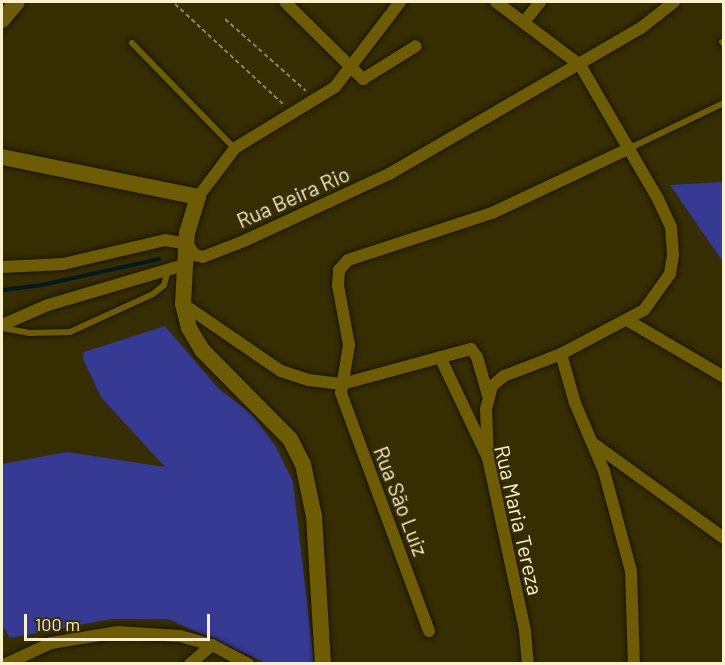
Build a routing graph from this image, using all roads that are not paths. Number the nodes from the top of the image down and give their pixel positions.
1 (17, 2) edge
2 (285, 2) edge
3 (400, 2) edge
4 (496, 2) edge
5 (540, 2) edge
6 (674, 2) edge
7 (2, 20) edge
8 (524, 22) junction
9 (132, 43) dead end
10 (416, 46) dead end
11 (580, 65) junction
12 (349, 68) junction
13 (721, 105) edge
14 (235, 148) junction
15 (630, 148) junction
16 (2, 157) edge
17 (198, 197) junction
18 (187, 244) junction
19 (187, 264) junction
20 (2, 267) edge
21 (168, 270) junction
22 (183, 304) junction
23 (627, 320) junction
24 (2, 327) edge
25 (561, 354) junction
26 (440, 357) junction
27 (723, 377) edge
28 (342, 384) junction
29 (488, 395) junction
30 (592, 443) junction
31 (488, 458) junction
32 (723, 538) edge
33 (429, 631) dead end
34 (212, 645) junction
35 (6, 663) edge
36 (190, 663) edge
37 (248, 663) edge
38 (323, 663) edge
39 (528, 663) edge
40 (634, 663) edge

1 - 7 street
2 - 12 street
3 - 12 street
4 - 8 street
5 - 8 street
6 - 11 street
8 - 11 street
9 - 14 lane
10 - 12 street
11 - 15 street
11 - 18 street, Rua Beira Rio
12 - 14 street
13 - 15 lane
14 - 17 street
15 - 23 street
15 - 28 street
16 - 17 street
17 - 18 street
18 - 19 street
18 - 20 street, Rua Beira Rio
19 - 21 street
19 - 22 street
21 - 24 street
21 - 24 lane
22 - 28 street
22 - 38 street
23 - 25 street
23 - 27 street
25 - 29 street
25 - 30 street
26 - 28 street
26 - 29 street
26 - 31 street, Rua Maria Tereza
28 - 33 street, Rua São Luiz
29 - 31 street
30 - 32 street
30 - 40 street
31 - 39 street, Rua Maria Tereza
34 - 35 street
34 - 36 street
34 - 37 street

